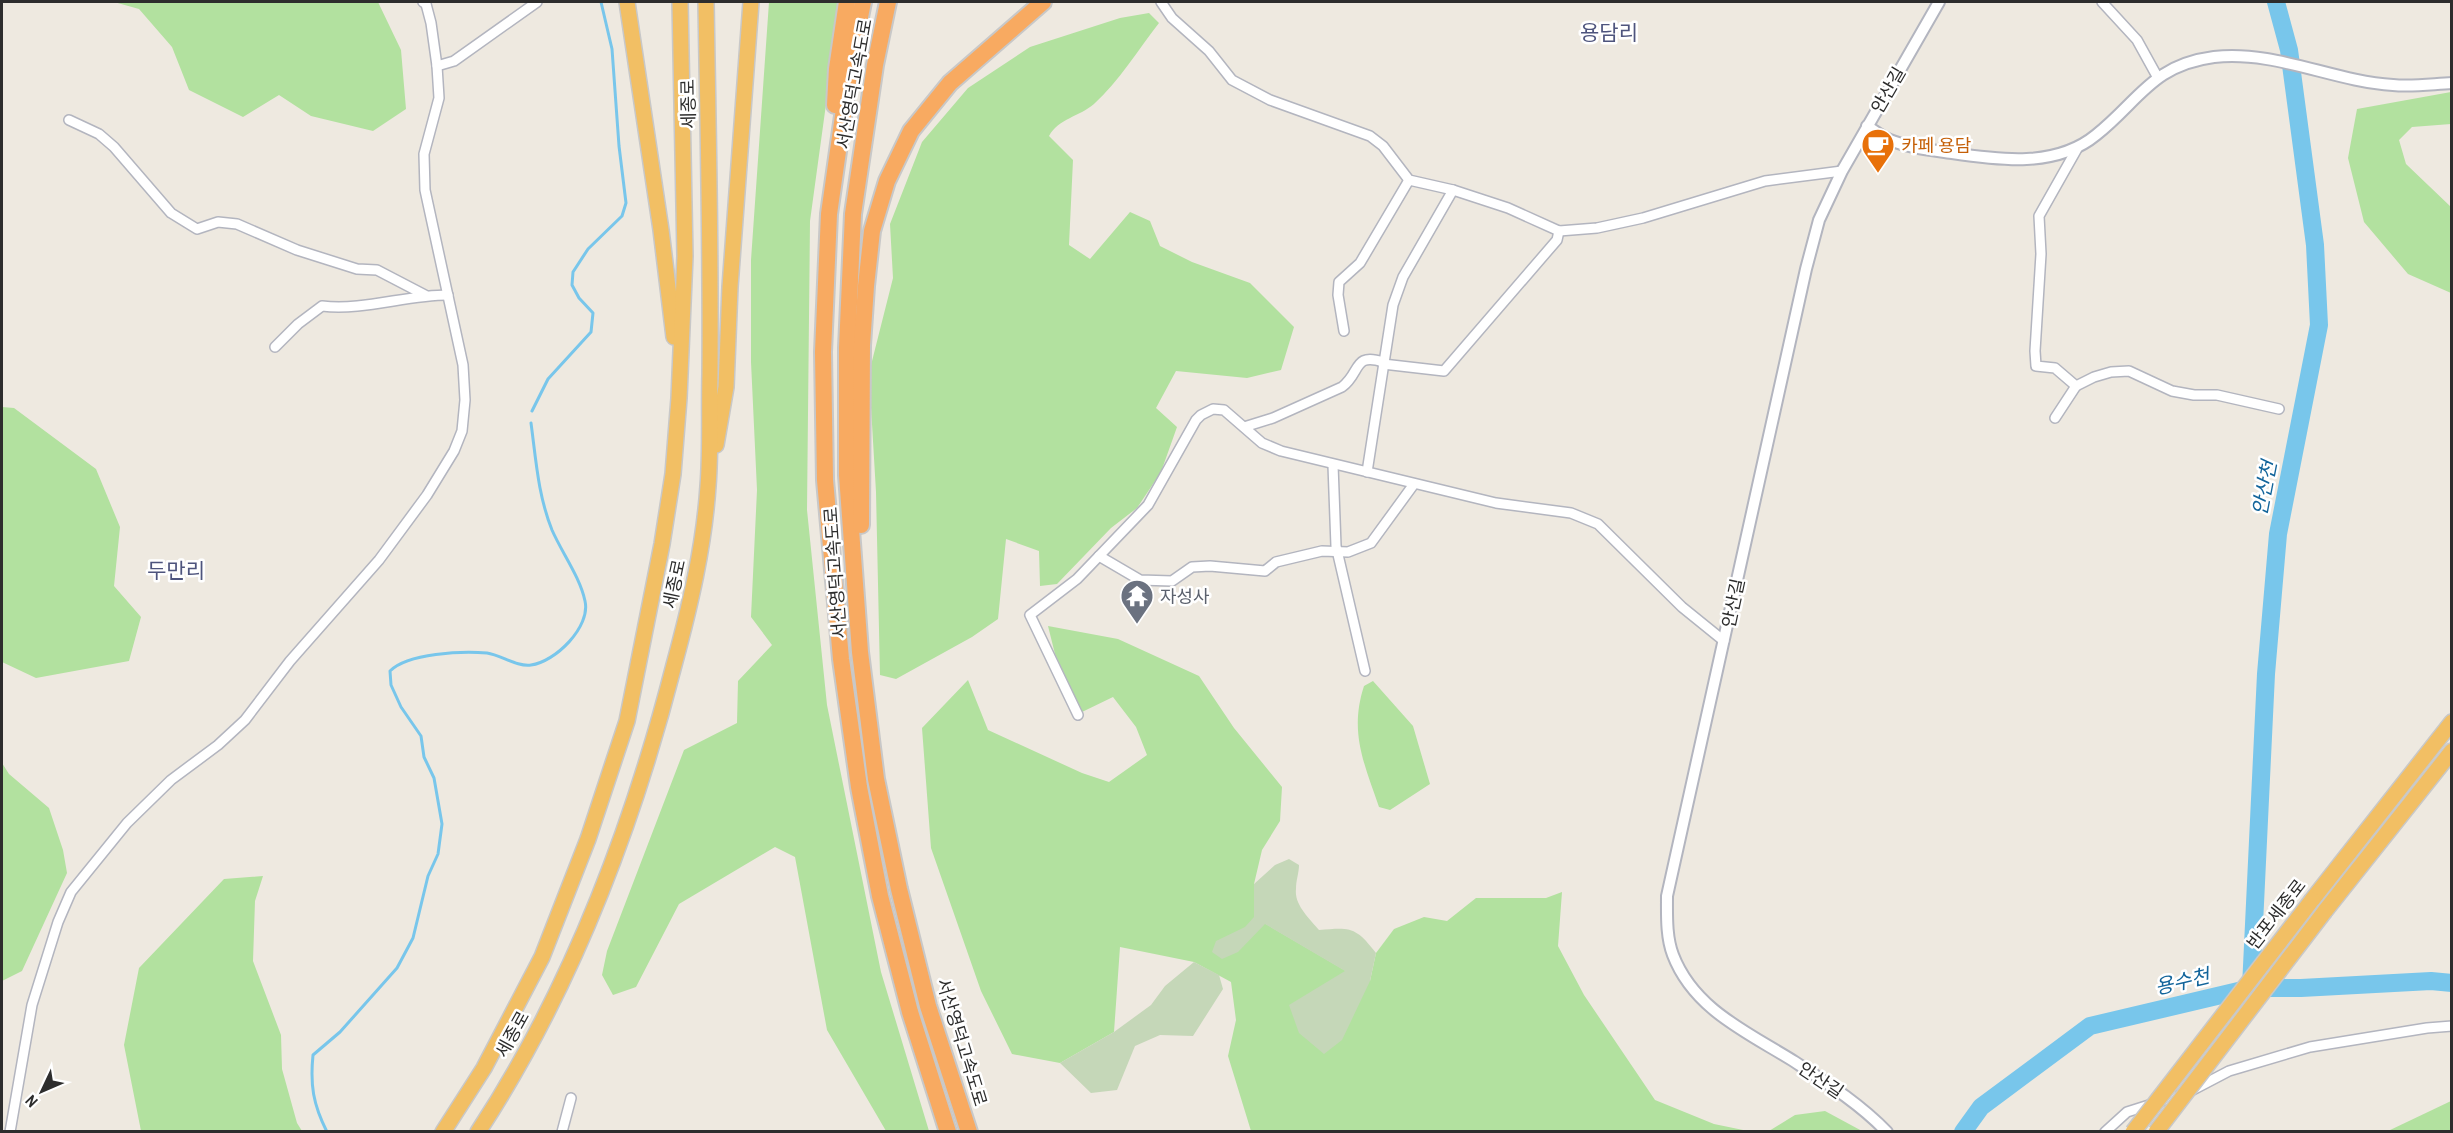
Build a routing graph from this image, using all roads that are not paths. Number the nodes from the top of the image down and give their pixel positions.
1 (423, 2) edge
2 (537, 2) edge
3 (627, 2) edge
4 (751, 2) edge
5 (847, 2) edge
6 (863, 2) edge
7 (888, 2) edge
8 (1043, 2) edge
9 (1161, 2) edge
10 (1939, 2) edge
11 (2102, 2) edge
12 (680, 4) edge
13 (706, 5) edge
14 (437, 66) junction
15 (2158, 78) junction
16 (2451, 83) edge
17 (69, 120) dead end
18 (1867, 126) junction
19 (2078, 147) junction
20 (1842, 171) junction
21 (1409, 180) junction
22 (1453, 190) junction
23 (829, 214) junction
24 (1560, 231) junction
25 (425, 295) junction
26 (448, 295) junction
27 (1344, 331) dead end
28 (275, 347) dead end
29 (1383, 363) junction
30 (2076, 386) junction
31 (679, 398) junction
32 (2279, 409) dead end
33 (2055, 418) dead end
34 (1244, 428) junction
35 (1333, 465) junction
36 (1367, 472) junction
37 (1414, 484) junction
38 (708, 487) junction
39 (1337, 551) junction
40 (1099, 556) junction
41 (1725, 640) junction
42 (860, 652) junction
43 (1365, 671) dead end
44 (1078, 715) dead end
45 (2451, 722) edge
46 (2451, 751) edge
47 (2451, 1026) edge
48 (572, 1098) dead end
49 (10, 1131) edge
50 (443, 1131) edge
51 (478, 1131) edge
52 (562, 1131) edge
53 (948, 1131) edge
54 (969, 1131) edge
55 (1887, 1131) edge
56 (2105, 1131) edge
57 (2133, 1131) edge
58 (2156, 1131) edge

1 - 14 street
2 - 14 street
3 - 31 highway
4 - 38 highway
5 - 23 highway
6 - 23 highway, 서산영덕고속도로
7 - 42 highway, 서산영덕고속도로
8 - 42 highway
9 - 21 street
10 - 18 street, 안산길
11 - 15 street
12 - 31 highway, 세종로
13 - 38 highway, 세종로
14 - 26 street
15 - 16 street
15 - 19 street
17 - 25 street
18 - 19 street
18 - 20 street, 안산길
19 - 30 street
20 - 24 street
20 - 41 street, 안산길
21 - 22 street
21 - 27 street
22 - 24 street
22 - 29 street
23 - 53 highway, 서산영덕고속도로
24 - 29 street
25 - 26 street
25 - 28 street
26 - 49 street
29 - 34 street
29 - 36 street
30 - 32 street
30 - 33 street
31 - 50 highway, 세종로
34 - 35 street
34 - 40 street
35 - 36 street
35 - 39 street
36 - 37 street
37 - 39 street
37 - 41 street
38 - 51 highway, 세종로
39 - 40 street
39 - 43 street
40 - 44 street
41 - 55 street, 안산길
42 - 54 highway, 서산영덕고속도로
45 - 57 highway, 반포세종로, bridge
46 - 58 highway, 반포세종로, bridge
47 - 56 street
48 - 52 street

